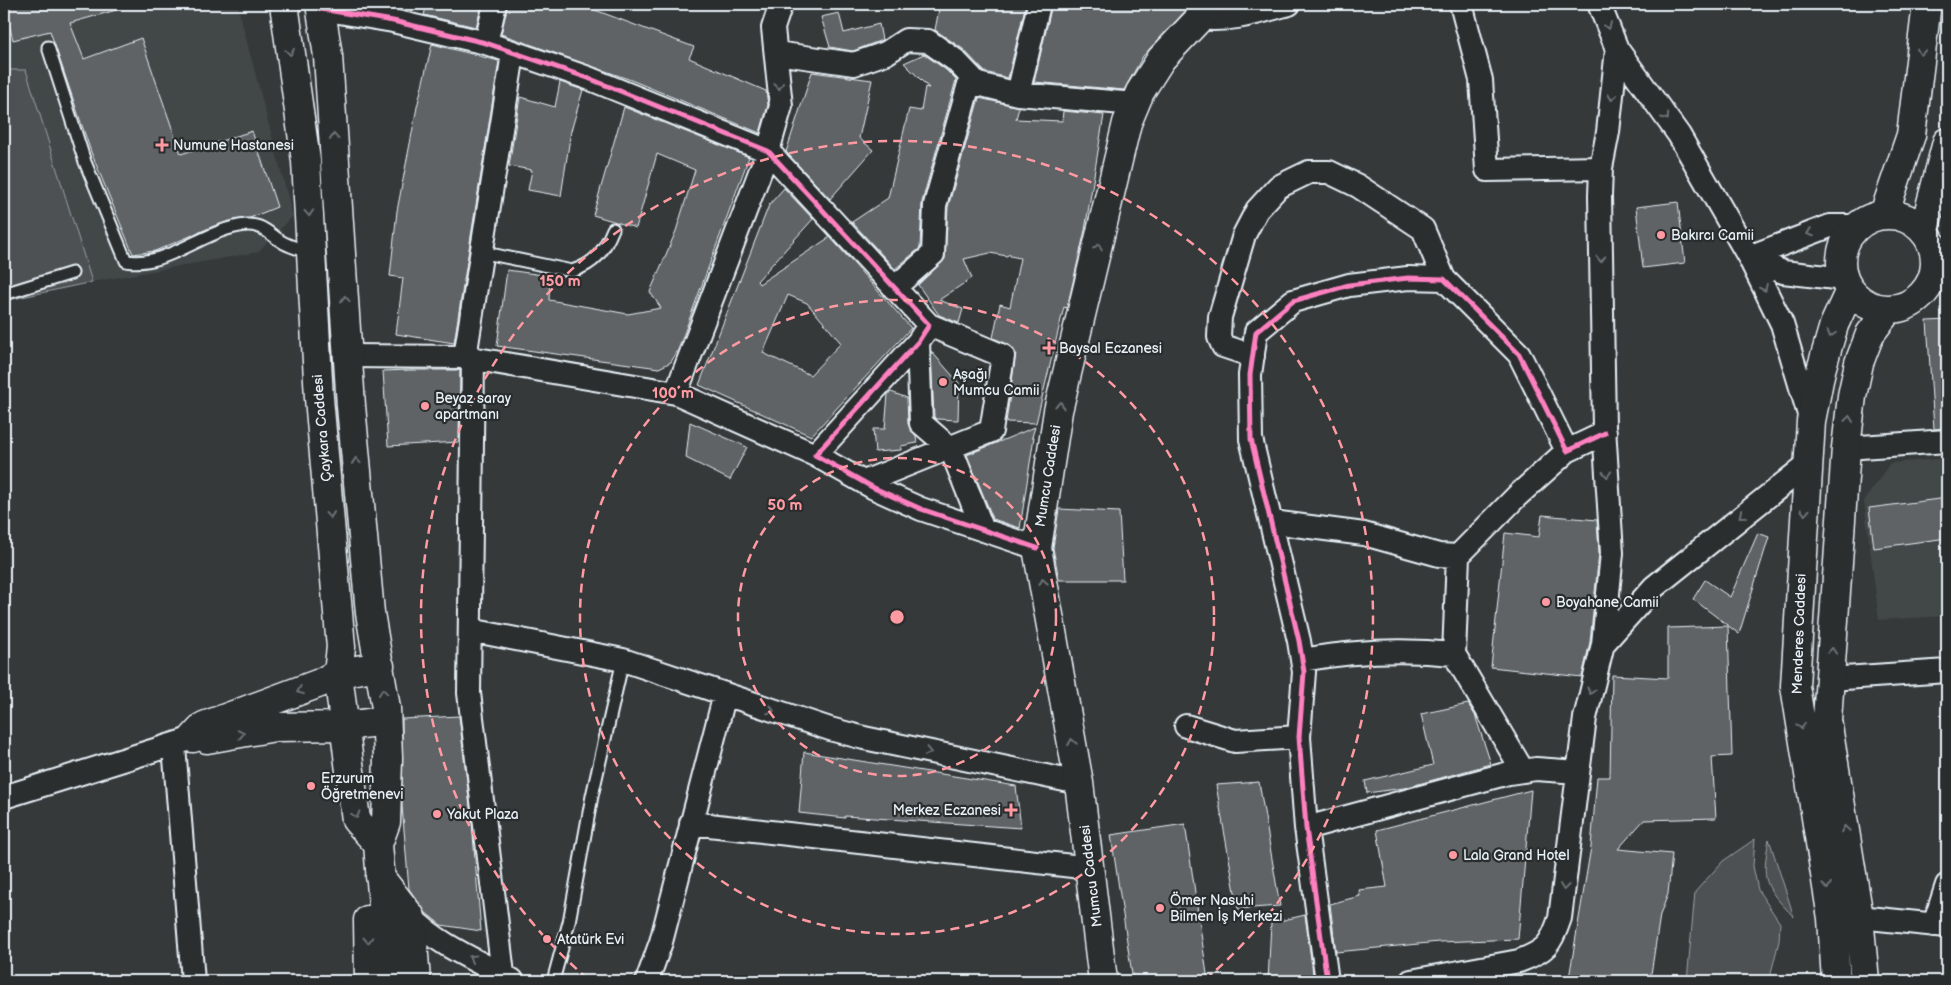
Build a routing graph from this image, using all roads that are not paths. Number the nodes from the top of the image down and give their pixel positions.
1 (284, 4) edge
2 (495, 4) edge
3 (781, 4) edge
4 (1039, 4) edge
5 (1289, 4) edge
6 (1461, 4) edge
7 (1599, 4) edge
8 (1927, 4) edge
9 (321, 6) edge
10 (1207, 11) edge
11 (486, 44) junction
12 (48, 47) dead end
13 (1617, 49) junction
14 (776, 53) junction
15 (513, 54) junction
16 (970, 77) junction
17 (1018, 94) junction
18 (1135, 104) junction
19 (1947, 142) edge
20 (768, 151) junction
21 (1601, 168) junction
22 (1884, 214) junction
23 (1857, 226) junction
24 (613, 229) dead end
25 (1924, 230) junction
26 (481, 252) junction
27 (312, 253) junction
28 (1942, 255) edge
29 (1749, 257) junction
30 (72, 273) dead end
31 (1444, 279) junction
32 (1847, 284) junction
33 (894, 288) junction
34 (4, 294) edge
35 (1889, 309) junction
36 (924, 333) junction
37 (348, 356) junction
38 (1252, 356) junction
39 (469, 357) junction
40 (676, 393) junction
41 (1810, 421) junction
42 (1604, 433) junction
43 (1947, 441) edge
44 (1846, 448) junction
45 (951, 449) junction
46 (1567, 451) junction
47 (815, 455) junction
48 (1808, 464) junction
49 (864, 482) junction
50 (1272, 522) junction
51 (983, 530) junction
52 (1037, 548) junction
53 (1458, 556) junction
54 (470, 630) junction
55 (1603, 644) junction
56 (1454, 654) junction
57 (623, 660) junction
58 (1302, 660) junction
59 (380, 666) junction
60 (1947, 672) edge
61 (338, 673) junction
62 (1830, 679) junction
63 (725, 694) junction
64 (386, 721) junction
65 (344, 726) junction
66 (1186, 726) dead end
67 (1299, 738) junction
68 (183, 742) junction
69 (1523, 770) junction
70 (1578, 772) junction
71 (1080, 783) junction
72 (4, 797) edge
73 (691, 823) junction
74 (1306, 828) junction
75 (378, 844) junction
76 (1090, 868) junction
77 (381, 876) junction
78 (1947, 885) edge
79 (411, 917) junction
80 (1860, 917) junction
81 (1940, 925) edge
82 (509, 978) edge
83 (193, 981) edge
84 (369, 981) edge
85 (390, 981) edge
86 (416, 981) edge
87 (553, 981) edge
88 (647, 981) edge
89 (1103, 981) edge
90 (1327, 981) edge
91 (1411, 981) edge
92 (1836, 981) edge
93 (1865, 981) edge

1 -> 27 main road, Çaykara Caddesi
2 - 11 street
3 - 14 street
4 - 17 street
5 - 10 street
6 - 21 street
7 -> 13 street
8 -> 22 main road
9 - 11 street
37 -> 9 main road
10 - 18 main road, Mumcu Caddesi
11 - 15 street
12 - 27 lane
13 -> 21 street
13 -> 29 street
14 - 16 street
14 -> 20 street
15 - 20 street
15 - 26 street
16 - 17 street
16 - 33 street
17 - 18 street
52 -> 18 main road, Mumcu Caddesi
19 - 25 main road
20 - 33 street
20 - 40 street
21 -> 42 street
22 - 23 main road
22 - 25 main road
23 -> 29 street
23 - 32 main road
24 - 26 lane
25 - 28 main road
26 - 39 street
27 -> 61 main road, Çaykara Caddesi
28 - 35 main road
29 - 32 street
29 -> 41 street
30 - 34 lane
31 - 38 street
31 - 38 street
31 - 46 street
32 - 35 main road
32 -> 41 main road, Menderes Caddesi
33 - 36 street
44 -> 35 main road
36 - 45 street
36 - 45 street
36 - 47 street
37 - 39 street
59 -> 37 main road
38 - 50 street
39 - 40 street
39 - 54 street
40 - 47 street
41 - 48 main road, Menderes Caddesi
42 - 46 street
42 -> 55 street
43 - 44 street
62 -> 44 main road
45 - 49 street
45 - 51 street
46 - 53 street
47 - 49 street
48 -> 55 street
48 -> 92 main road, Menderes Caddesi
49 - 51 street
50 - 53 street
50 - 58 street
51 - 52 street
71 -> 52 main road, Mumcu Caddesi
53 - 56 street
54 - 57 street
54 - 82 street
55 -> 70 street
56 - 58 street
56 - 69 street
57 - 63 street
57 - 87 lane
58 - 67 street
59 - 61 main road
64 -> 59 main road
60 - 62 street
61 - 65 main road, Çaykara Caddesi
61 -> 68 main road
80 -> 62 main road
63 -> 71 street
63 - 73 street
64 - 65 main road
64 - 75 main road
68 -> 65 main road
65 -> 75 main road, Çaykara Caddesi
66 - 67 street
67 - 74 street
68 - 72 street
68 - 83 street
69 - 70 street
69 - 74 street
70 -> 91 street
71 - 76 main road, Mumcu Caddesi
73 - 76 street
73 - 88 street
74 - 90 street
75 - 77 main road
76 - 89 main road, Mumcu Caddesi
77 - 79 main road
77 -> 84 main road
77 - 85 main road
78 - 81 street
82 -> 79 street
79 - 86 main road
80 - 81 street
80 - 93 main road

